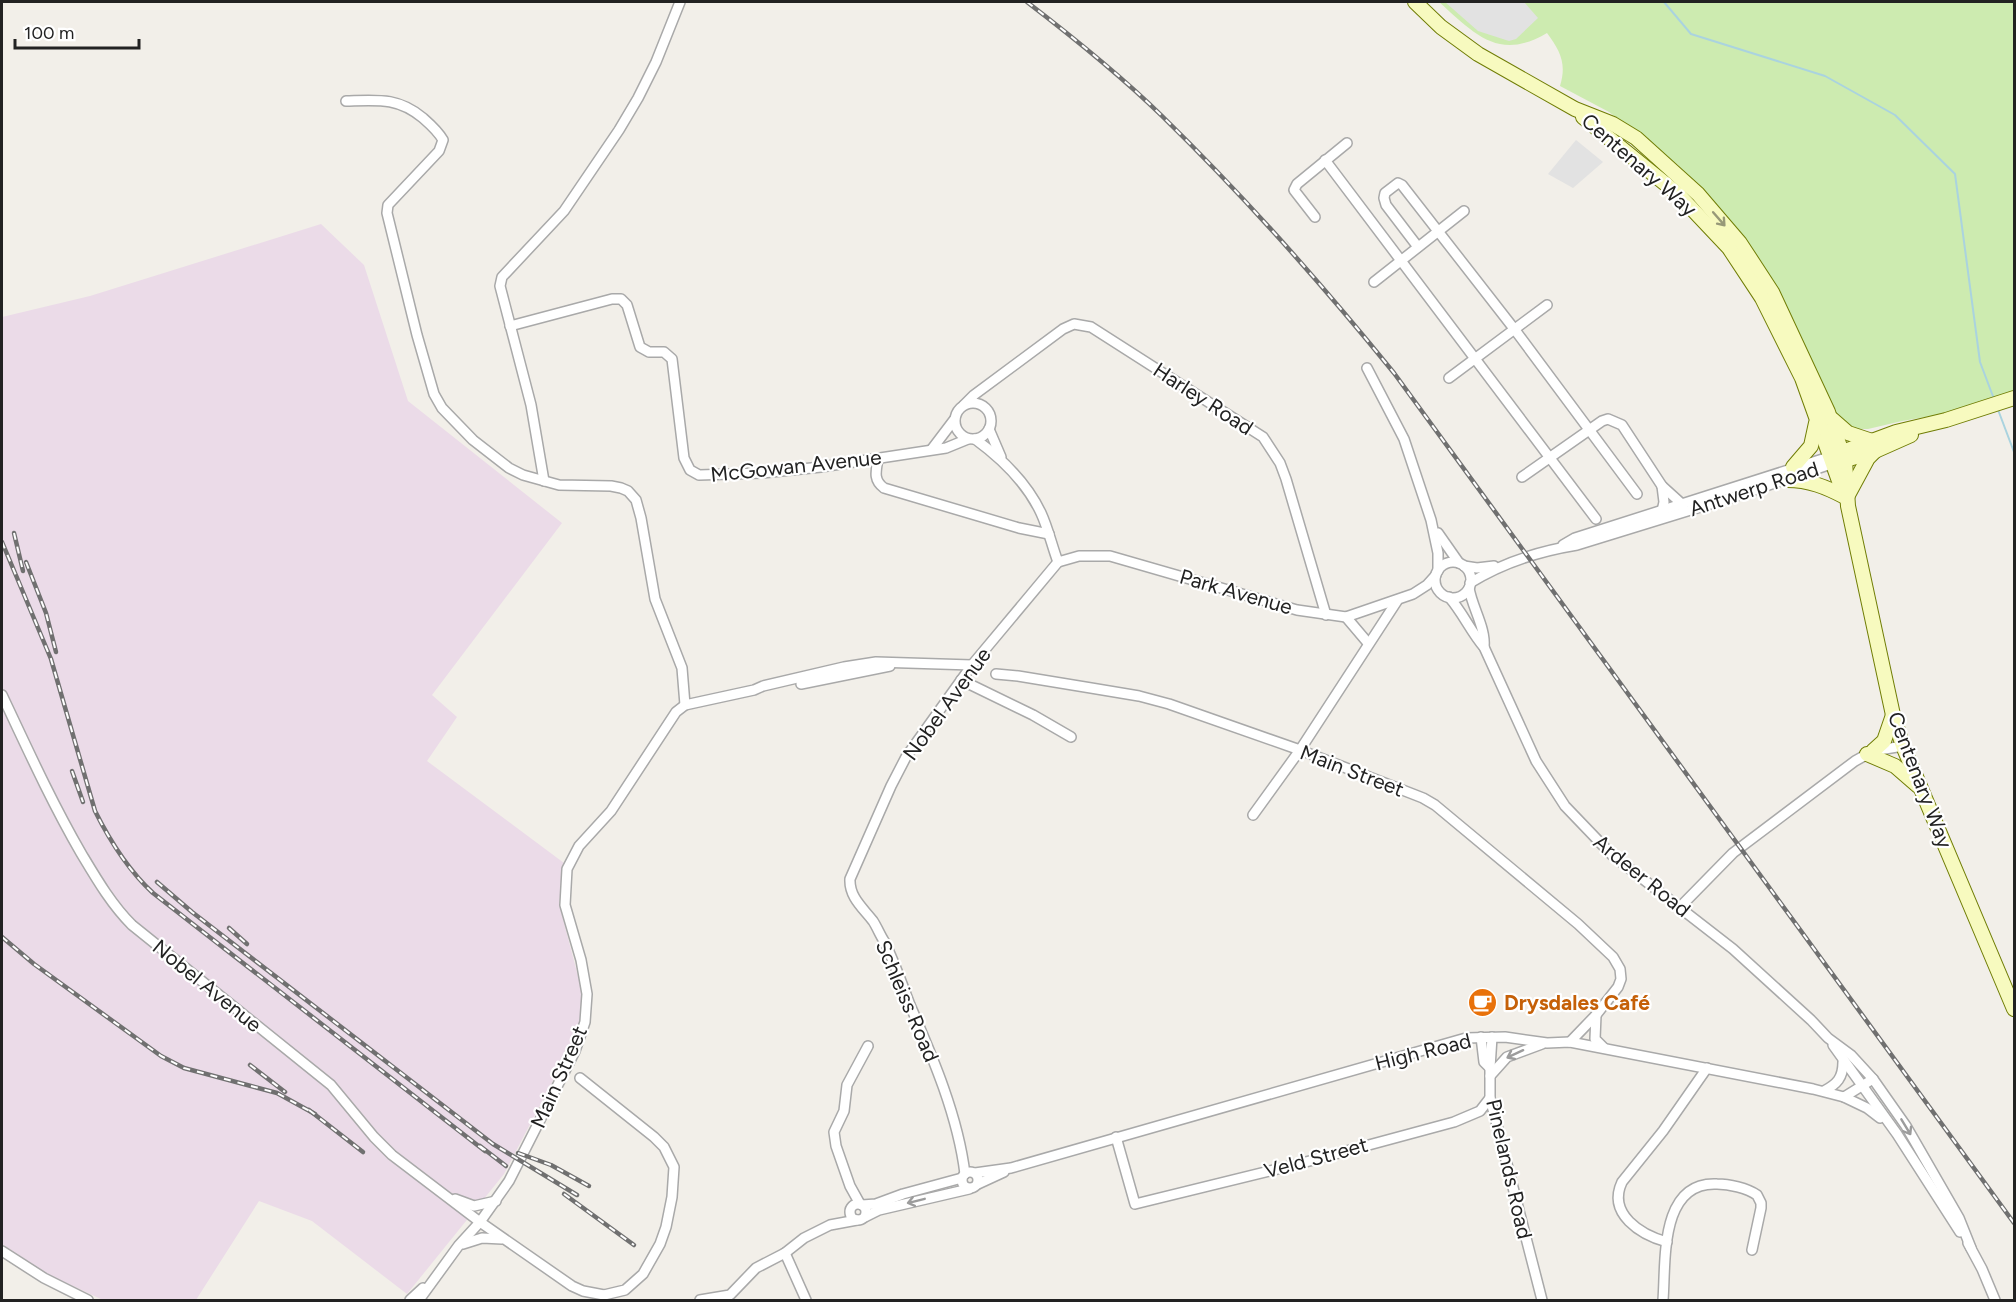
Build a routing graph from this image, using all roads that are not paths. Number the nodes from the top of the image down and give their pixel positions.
1 (680, 2) edge
2 (1415, 2) edge
3 (346, 101) dead end
4 (1347, 143) dead end
5 (1325, 160) junction
6 (1464, 211) dead end
7 (1315, 217) dead end
8 (1439, 231) junction
9 (1418, 247) junction
10 (1401, 261) junction
11 (1374, 282) dead end
12 (1547, 305) dead end
13 (510, 326) junction
14 (1515, 330) junction
15 (1474, 359) junction
16 (1367, 368) dead end
17 (1449, 378) dead end
18 (984, 387) junction
19 (2010, 400) edge
20 (964, 405) junction
21 (986, 408) junction
22 (1822, 416) junction
23 (954, 420) junction
24 (989, 429) junction
25 (1589, 430) junction
26 (946, 431) junction
27 (971, 439) junction
28 (958, 444) junction
29 (1873, 446) junction
30 (932, 449) junction
31 (1550, 458) junction
32 (1837, 458) junction
33 (878, 459) junction
34 (1004, 462) junction
35 (1790, 474) junction
36 (1522, 477) dead end
37 (544, 481) junction
38 (1662, 486) junction
39 (1637, 494) dead end
40 (1847, 500) junction
41 (1683, 505) junction
42 (1662, 511) junction
43 (1596, 519) dead end
44 (1431, 520) junction
45 (1048, 534) junction
46 (1558, 548) junction
47 (1058, 562) junction
48 (1511, 563) junction
49 (1462, 565) junction
50 (1437, 573) junction
51 (1469, 586) junction
52 (1413, 594) junction
53 (1447, 596) junction
54 (1397, 601) junction
55 (1326, 615) junction
56 (1346, 617) junction
57 (1368, 643) junction
58 (1484, 647) junction
59 (972, 665) junction
60 (996, 674) dead end
61 (962, 680) junction
62 (2, 695) edge
63 (686, 705) junction
64 (1893, 715) junction
65 (1071, 737) dead end
66 (1903, 746) junction
67 (1300, 750) junction
68 (1870, 753) junction
69 (1922, 790) junction
70 (1253, 814) dead end
71 (857, 860) joint
72 (1680, 906) junction
73 (2014, 1008) edge
74 (1596, 1015) junction
75 (1481, 1037) junction
76 (1492, 1037) junction
77 (1828, 1038) junction
78 (1547, 1042) junction
79 (1570, 1042) junction
80 (868, 1046) dead end
81 (1605, 1049) junction
82 (1843, 1062) junction
83 (1707, 1068) junction
84 (1490, 1072) junction
85 (580, 1077) dead end
86 (1873, 1079) junction
87 (1862, 1086) junction
88 (1824, 1091) junction
89 (1844, 1097) junction
90 (1490, 1098) junction
91 (1897, 1134) junction
92 (1116, 1137) junction
93 (1011, 1168) junction
94 (968, 1174) junction
95 (978, 1184) junction
96 (969, 1189) junction
97 (444, 1195) junction
98 (493, 1204) junction
99 (856, 1207) junction
100 (861, 1218) junction
101 (480, 1222) junction
102 (830, 1225) junction
103 (501, 1237) junction
104 (1667, 1242) junction
105 (459, 1245) junction
106 (1971, 1248) junction
107 (1752, 1250) dead end
108 (2, 1251) edge
109 (785, 1253) junction
110 (434, 1279) junction
111 (88, 1300) edge
112 (410, 1300) edge
113 (419, 1300) edge
114 (700, 1300) edge
115 (806, 1300) edge
116 (1542, 1300) edge
117 (1663, 1300) edge
118 (1995, 1300) edge

1 - 13 street
2 - 22 main road, Centenary Way
3 - 37 street
4 - 5 street
5 - 7 street
5 - 10 street
6 - 8 street
8 - 9 street
8 - 9 street
8 - 14 street
9 - 10 street
10 - 11 street
10 - 15 street
12 - 14 street
13 - 33 street, McGowan Avenue
13 - 37 street
14 - 15 street
14 - 25 street
15 - 17 street
15 - 31 street
16 - 44 street
18 - 20 street, Harley Road
18 - 21 street
18 - 55 street, Harley Road
19 - 29 main road, Antwerp Road
20 - 21 street
20 - 23 street
21 - 24 street
22 - 29 main road
22 - 32 main road, Centenary Way
22 - 35 main road
23 - 26 street
23 - 27 street
24 - 27 street
24 - 34 street
25 - 31 street
25 - 38 street
25 - 39 street
26 - 28 street
26 - 30 street
27 - 28 street, McGowan Avenue
27 - 34 street
28 - 30 street, McGowan Avenue
29 - 32 main road, Antwerp Road
29 - 40 main road
30 - 33 street, McGowan Avenue
31 - 36 street
31 - 43 street
32 - 35 street, Antwerp Road
32 - 40 main road, Centenary Way
33 - 45 street
34 - 45 street
35 - 40 main road
35 - 41 street, Antwerp Road
35 - 46 street, Antwerp Road
37 - 63 street
38 - 41 street
38 - 42 street
40 - 64 main road, Centenary Way
41 - 42 street, Antwerp Road
42 - 46 street, Antwerp Road
44 - 49 street
44 - 50 street
45 - 47 street
46 - 48 street, Antwerp Road
47 - 55 street, Park Avenue
47 - 59 street, Nobel Avenue
48 - 49 street, Antwerp Road
48 - 51 street, Antwerp Road
49 - 50 street
49 - 51 street
50 - 52 street, Park Avenue
50 - 53 street
51 - 53 street
51 - 58 street, Ardeer Road
52 - 53 street, Park Avenue
52 - 54 street, Park Avenue
53 - 58 street, Ardeer Road
54 - 56 street, Park Avenue
54 - 57 street
55 - 56 street, Park Avenue
56 - 57 street
57 - 67 street
58 - 72 street, Ardeer Road
59 - 61 street, Nobel Avenue
59 - 63 street
60 - 67 street, Main Street
61 - 65 street
61 - 71 street, Nobel Avenue
62 - 97 street, Nobel Avenue
63 - 98 street, Main Street
64 - 66 main road, Centenary Way
64 - 68 main road
66 - 68 street
66 - 69 main road, Centenary Way
67 - 70 street
67 - 74 street, Main Street
68 - 69 main road
68 - 72 street
69 - 73 main road, Centenary Way
71 - 94 street, Schleiss Road
72 - 77 street, Ardeer Road
74 - 79 street
74 - 81 street
75 - 76 street, High Road
75 - 84 street
75 - 92 street, High Road
76 - 78 street, High Road
76 - 84 street, Pinelands Road
77 - 82 street, Ardeer Road
77 - 86 street, Ardeer Road
78 - 79 street, High Road
78 -> 84 street
79 - 81 street, High Road
80 - 99 street
81 - 83 street, High Road
82 - 87 street, Ardeer Road
82 - 88 street
83 - 88 street, High Road
83 - 104 street
84 - 90 street, Pinelands Road
85 - 103 street, Nobel Avenue
86 - 87 street
86 -> 106 street, Ardeer Road
87 - 89 street
87 - 91 street, Ardeer Road
88 - 89 street, High Road
89 - 91 street, High Road
90 - 92 street, Veld Street
90 - 116 street, Pinelands Road
91 - 106 street, Ardeer Road
92 - 93 street, High Road
93 - 94 street, High Road
93 - 95 street, High Road
94 - 95 street, Schleiss Road
94 - 96 street
94 - 99 street, High Road
95 - 96 street, High Road
96 -> 100 street, High Road
97 - 98 street
97 - 101 street, Nobel Avenue
98 - 101 street, Main Street
98 - 103 street
99 - 100 street
99 - 100 street
99 - 102 street, High Road
100 - 102 street, High Road
101 - 103 street, Nobel Avenue
101 - 105 street, Main Street
102 - 109 street, High Road
103 - 105 street
104 - 107 street
104 - 117 street
105 - 110 street, Main Street
106 - 118 street, Ardeer Road
108 - 111 street
109 - 114 street, High Road
109 - 115 street
110 - 112 street, Main Street
110 - 113 street, Main Street

